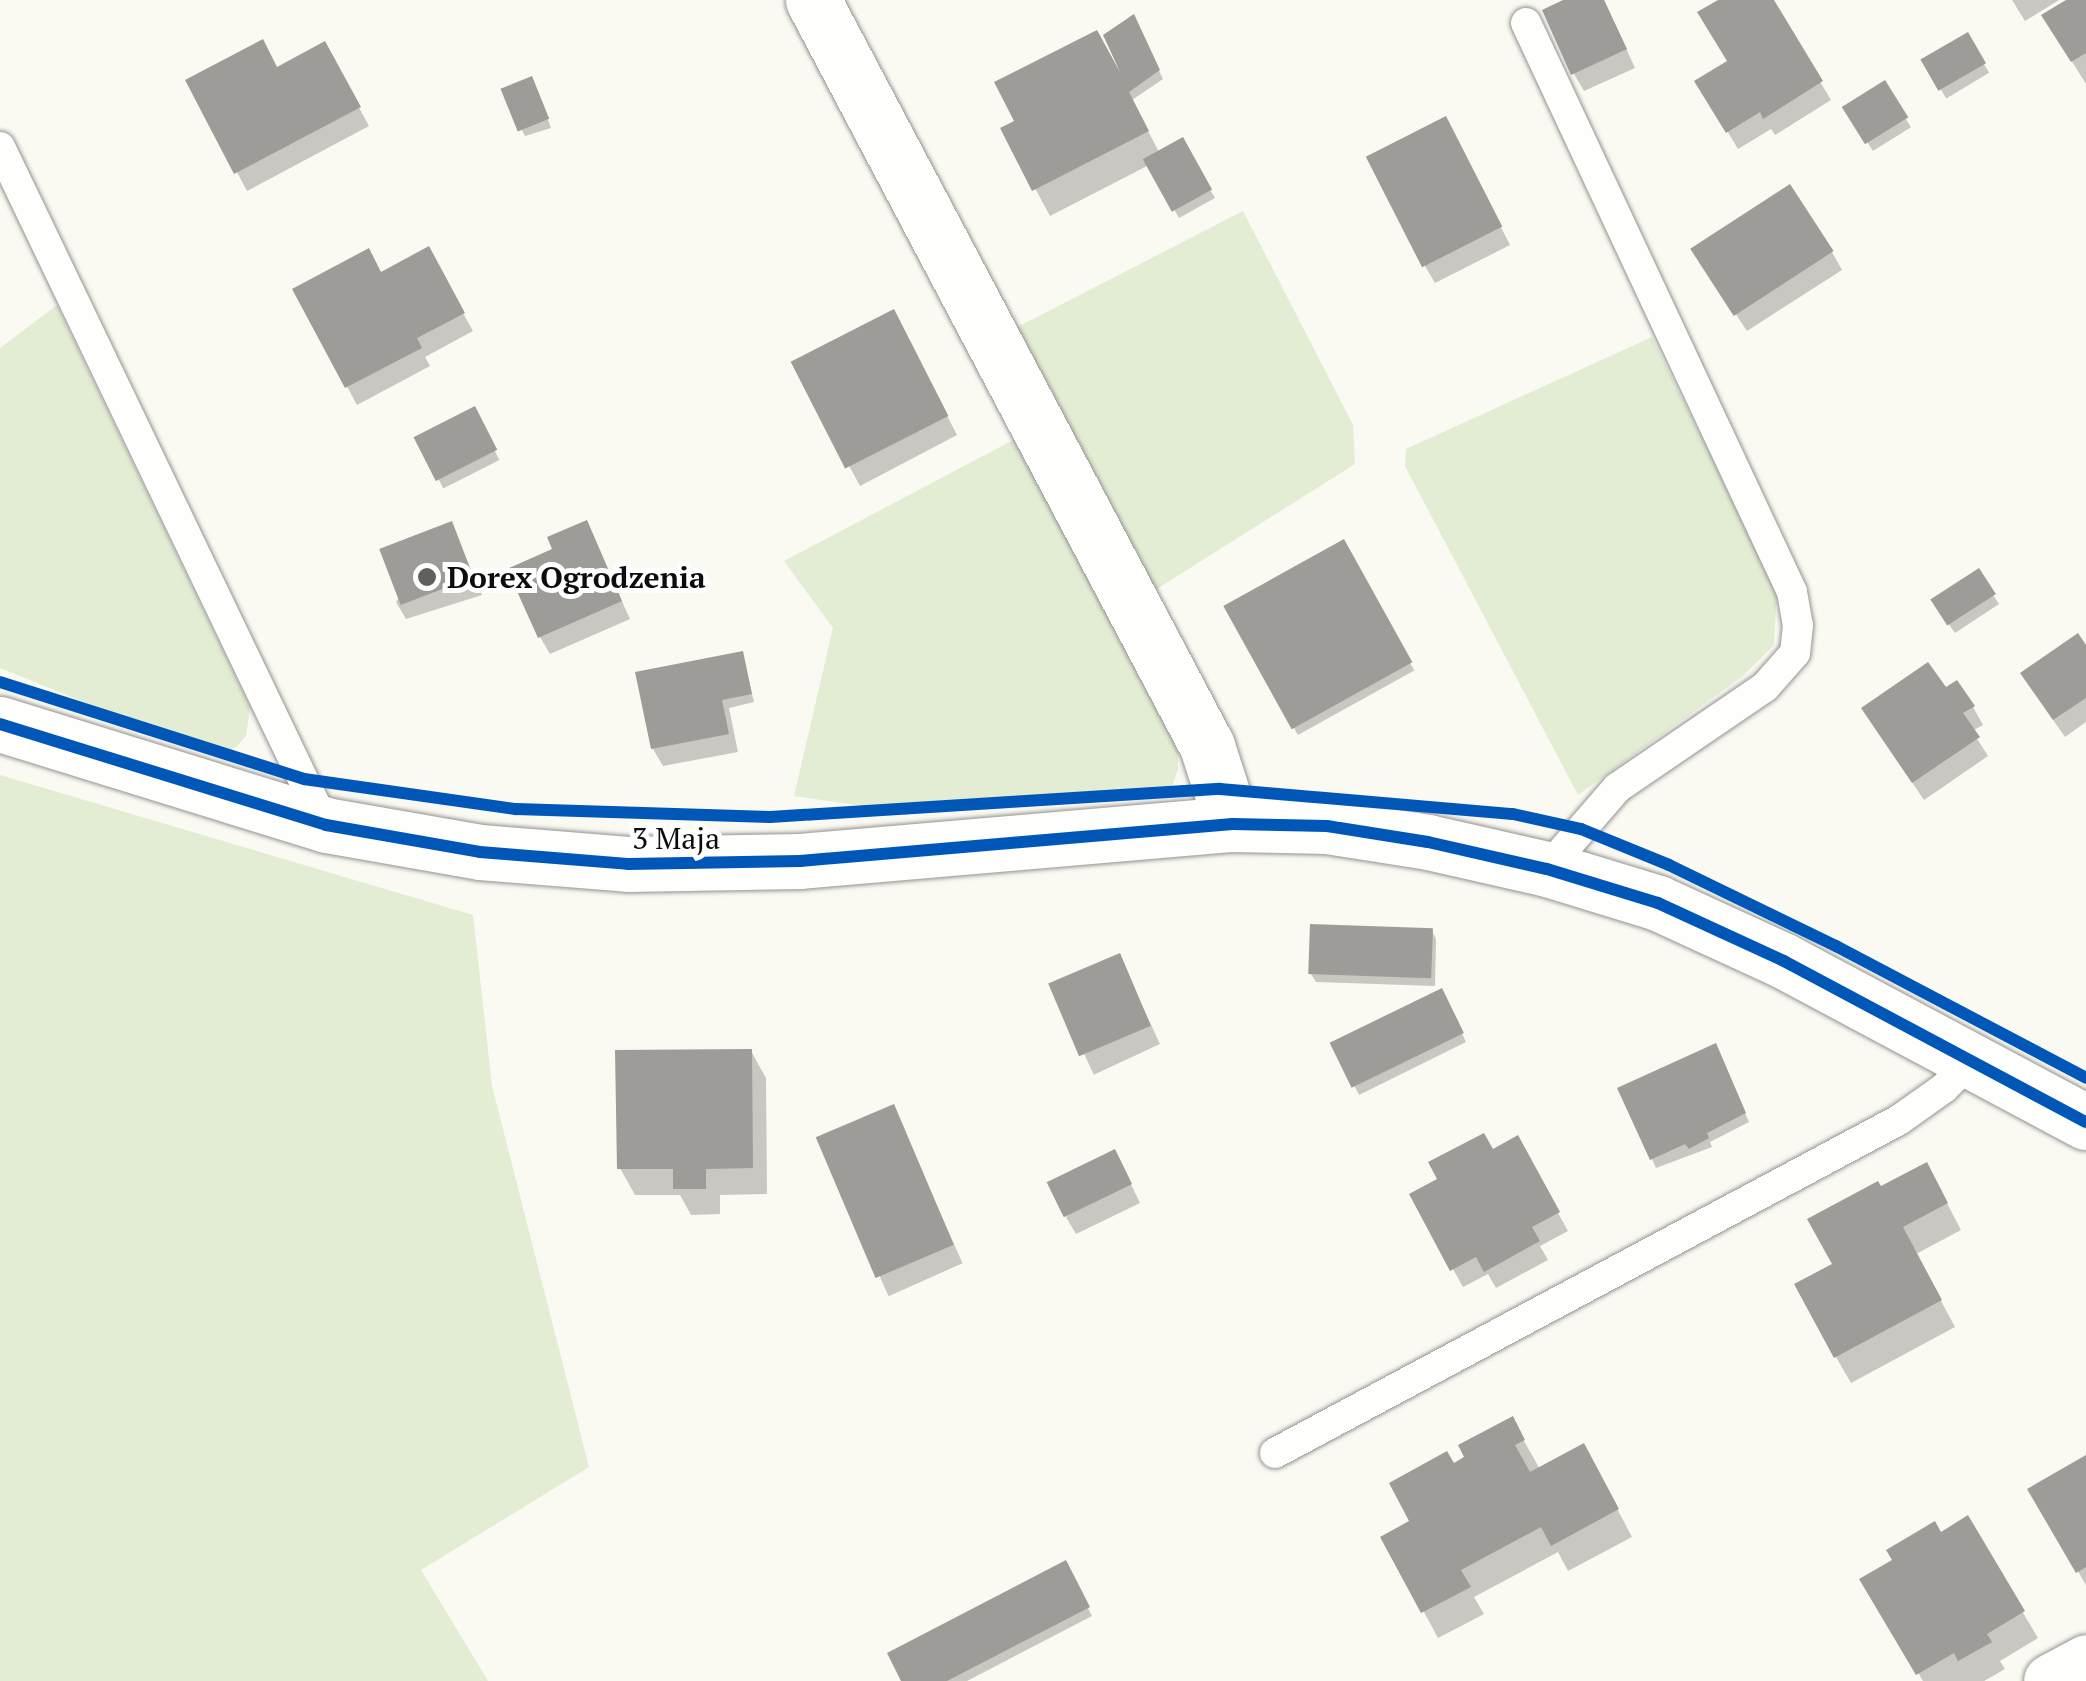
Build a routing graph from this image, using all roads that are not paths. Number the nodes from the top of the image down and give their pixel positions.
1 (812, 0) edge
2 (1526, 23) dead end
3 (0, 147) edge
4 (0, 724) edge
5 (1232, 824) junction
6 (326, 825) junction
7 (1547, 868) junction
8 (1971, 1060) junction
9 (2086, 1122) edge
10 (1274, 1454) dead end
11 (2086, 1662) edge
12 (2051, 1681) edge

1 - 5 street
2 - 7 lane
3 - 6 lane
4 - 6 street, 3 Maja
5 - 6 street, 3 Maja
5 - 7 street, 3 Maja
7 - 8 street, 3 Maja
8 - 9 street, 3 Maja
8 - 10 lane
11 - 12 street

